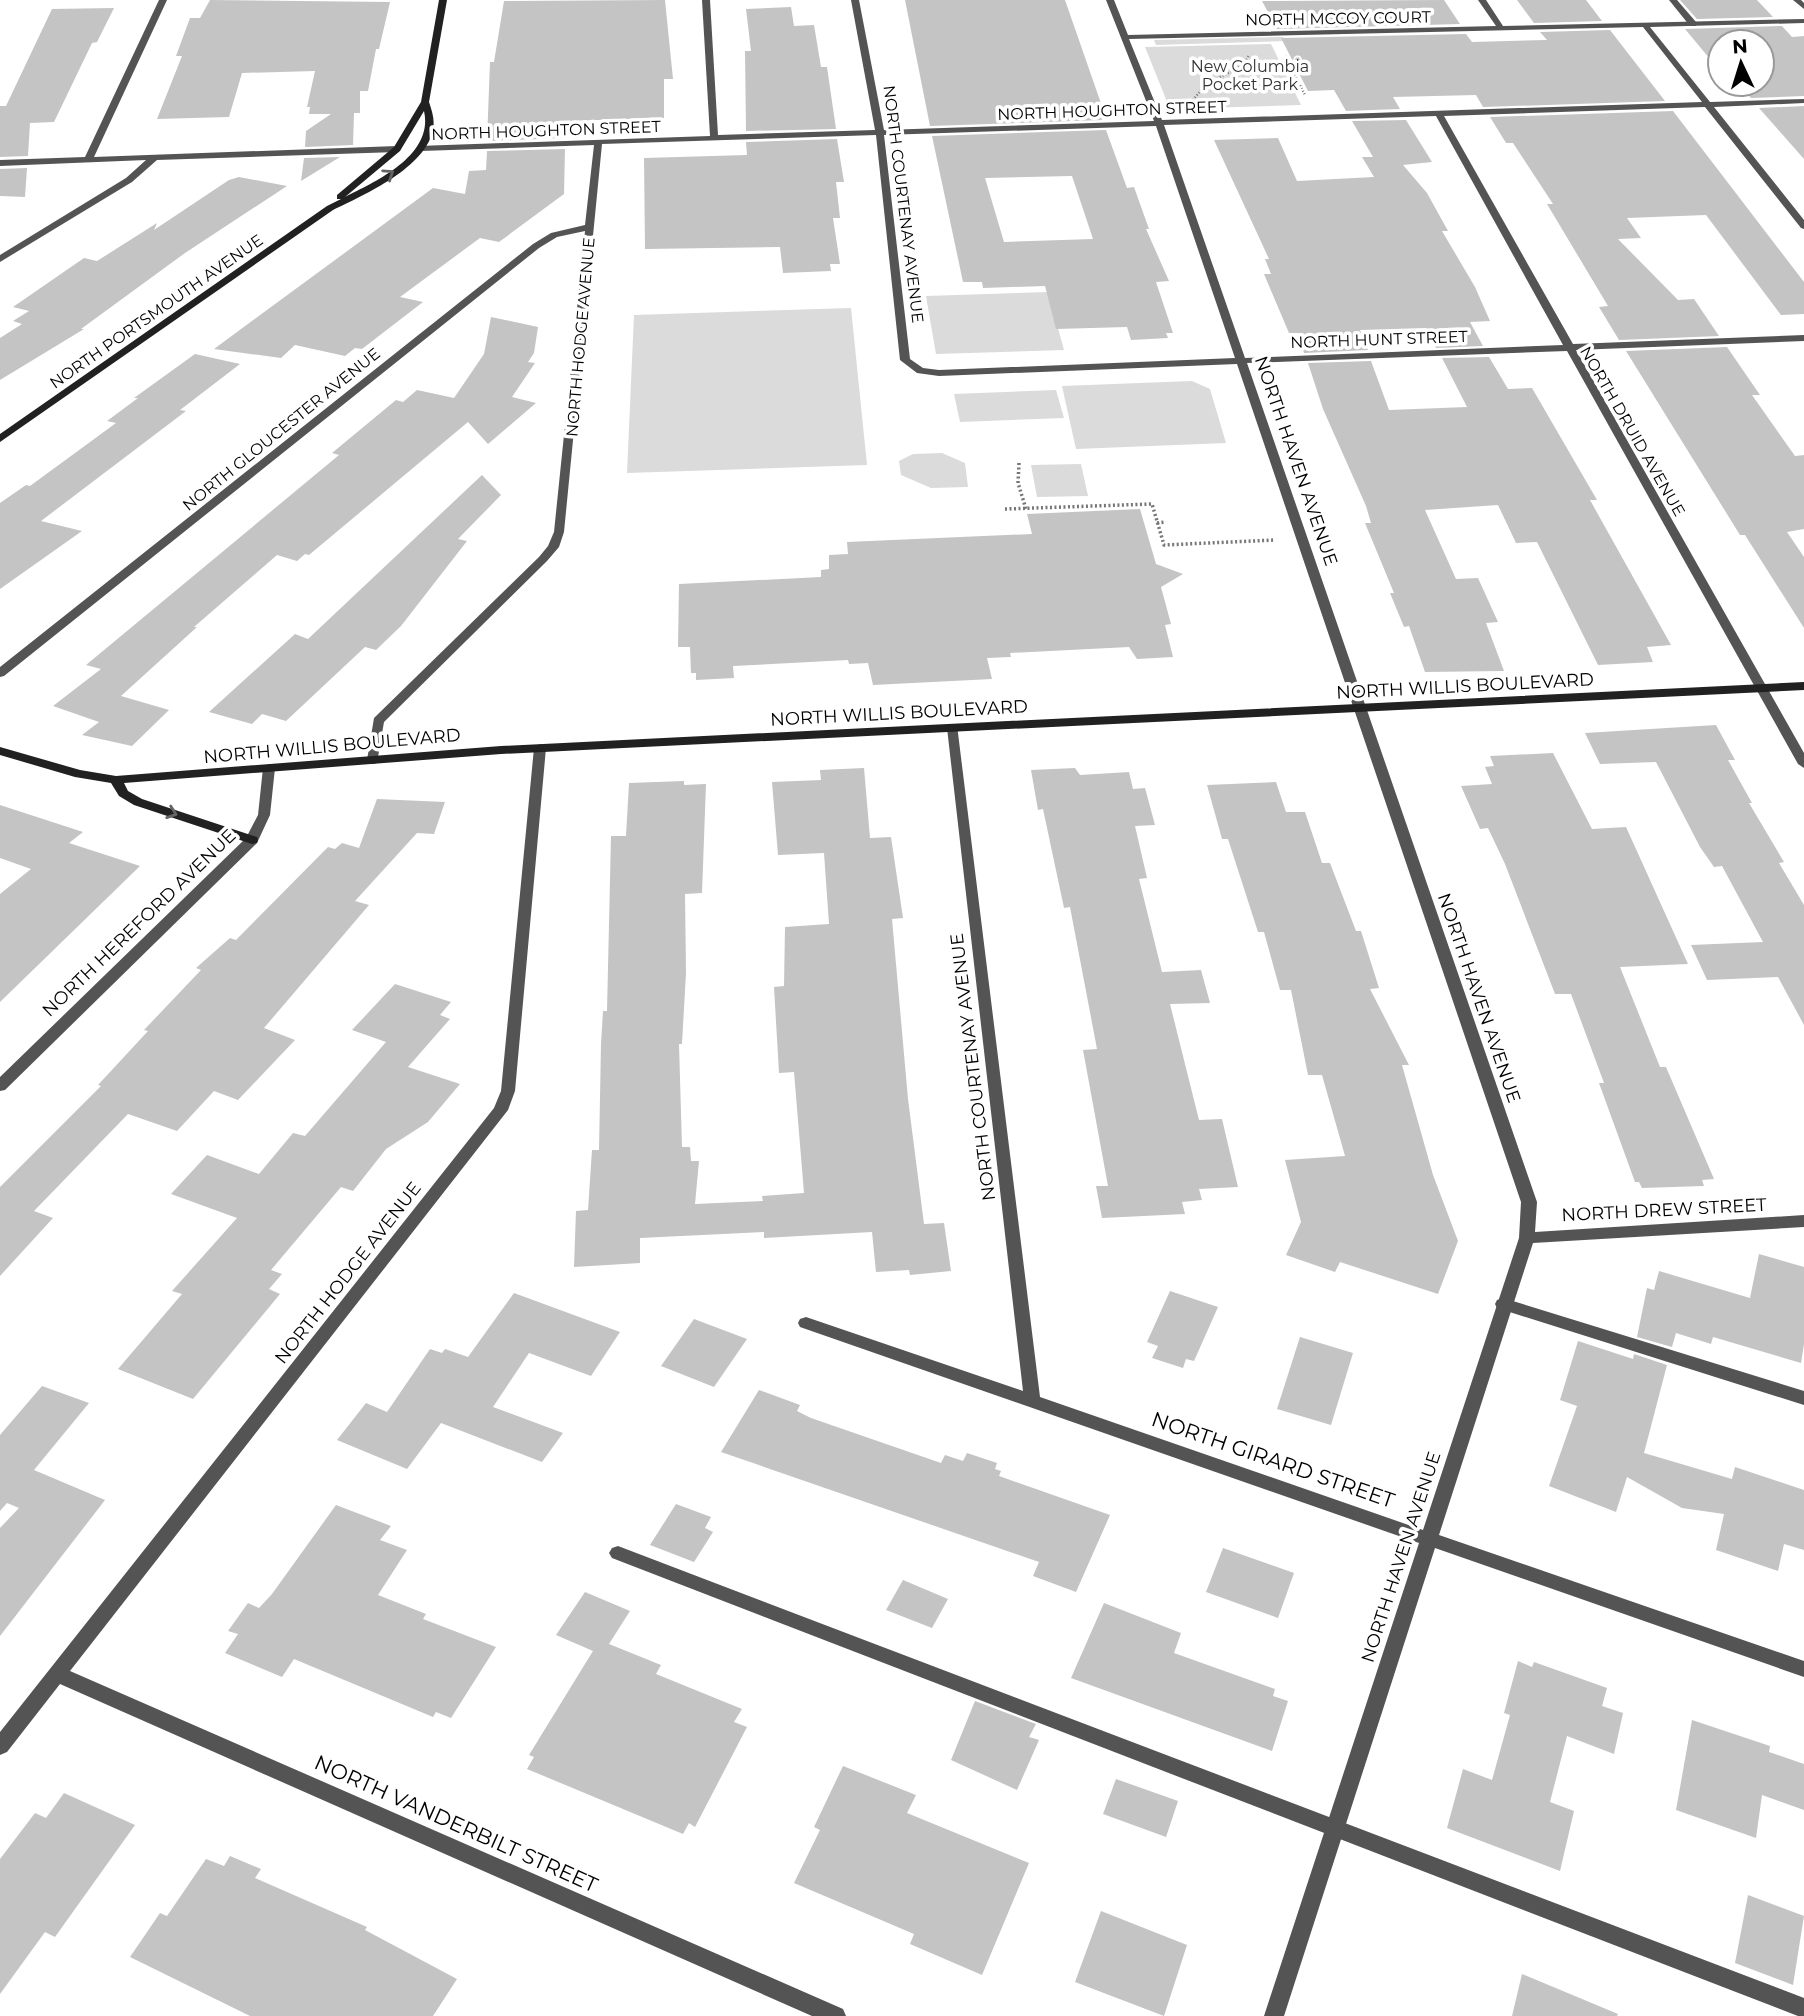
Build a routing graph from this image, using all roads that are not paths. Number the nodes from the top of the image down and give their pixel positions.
1 (163, 0) edge
2 (443, 0) edge
3 (706, 0) edge
4 (855, 0) edge
5 (1110, 0) edge
6 (1482, 0) edge
7 (1673, 0) edge
8 (1797, 0) edge
9 (1804, 7) edge
10 (1804, 21) edge
11 (1693, 24) junction
12 (1646, 25) junction
13 (1501, 28) junction
14 (1125, 37) junction
15 (1804, 101) edge
16 (425, 102) junction
17 (1708, 104) junction
18 (1438, 113) junction
19 (1160, 123) junction
20 (880, 132) junction
21 (714, 138) junction
22 (598, 142) junction
23 (422, 148) junction
24 (397, 149) junction
25 (155, 157) junction
26 (89, 159) junction
27 (0, 163) edge
28 (330, 208) junction
29 (1804, 226) edge
30 (590, 227) junction
31 (0, 259) edge
32 (1804, 338) edge
33 (1567, 347) junction
34 (1241, 360) junction
35 (914, 368) joint
36 (0, 439) edge
37 (0, 673) edge
38 (1804, 686) edge
39 (1761, 688) junction
40 (1361, 708) junction
41 (953, 728) junction
42 (540, 748) junction
43 (0, 751) edge
44 (373, 760) junction
45 (1804, 764) edge
46 (269, 768) junction
47 (116, 780) junction
48 (252, 840) junction
49 (0, 1086) edge
50 (1804, 1221) edge
51 (1527, 1238) junction
52 (1503, 1304) junction
53 (806, 1323) dead end
54 (1804, 1398) edge
55 (1032, 1401) junction
56 (1428, 1538) junction
57 (618, 1553) dead end
58 (1804, 1669) edge
59 (58, 1674) junction
60 (0, 1746) edge
61 (1334, 1827) junction
62 (1804, 2008) edge
63 (836, 2016) edge
64 (1274, 2016) edge

1 - 26 street
2 - 16 street, NORTH PORTSMOUTH AVENUE
3 - 21 street
4 - 20 street, NORTH COURTENAY AVENUE
5 - 14 street, NORTH HAVEN AVENUE
6 - 13 street
7 - 11 street
8 - 9 street
10 - 11 street, NORTH MCCOY COURT
11 - 12 street, NORTH MCCOY COURT
12 - 13 street, NORTH MCCOY COURT
12 - 17 street
13 - 14 street, NORTH MCCOY COURT
14 - 19 street, NORTH HAVEN AVENUE
15 - 17 street, NORTH HOUGHTON STREET
16 - 23 street, NORTH PORTSMOUTH AVENUE
16 - 24 street, NORTH PORTSMOUTH AVENUE
17 - 18 street, NORTH HOUGHTON STREET
17 - 29 street
18 - 19 street, NORTH HOUGHTON STREET
18 - 33 street, NORTH DRUID AVENUE
19 - 20 street, NORTH HOUGHTON STREET
19 - 34 street, NORTH HAVEN AVENUE
20 - 21 street, NORTH HOUGHTON STREET
20 - 35 street, NORTH COURTENAY AVENUE
21 - 22 street, NORTH HOUGHTON STREET
22 - 23 street, NORTH HOUGHTON STREET
22 - 30 street, NORTH HODGE AVENUE
28 -> 23 street, NORTH PORTSMOUTH AVENUE
24 - 25 street
24 - 28 street, NORTH PORTSMOUTH AVENUE
25 - 26 street
25 - 31 street
26 - 27 street
28 - 36 street, NORTH PORTSMOUTH AVENUE
30 - 37 street, NORTH GLOUCESTER AVENUE
30 - 44 street, NORTH HODGE AVENUE
32 - 33 street, NORTH HUNT STREET
33 - 34 street, NORTH HUNT STREET
33 - 39 street, NORTH DRUID AVENUE
34 - 35 street, NORTH HUNT STREET
34 - 40 street, NORTH HAVEN AVENUE
38 - 39 street, NORTH WILLIS BOULEVARD
39 - 40 street, NORTH WILLIS BOULEVARD
39 - 45 street, NORTH DRUID AVENUE
40 - 41 street, NORTH WILLIS BOULEVARD
40 - 51 street, NORTH HAVEN AVENUE
41 - 42 street, NORTH WILLIS BOULEVARD
41 - 55 street, NORTH COURTENAY AVENUE
42 - 44 street, NORTH WILLIS BOULEVARD
42 - 59 street, NORTH HODGE AVENUE
43 - 47 street, NORTH WILLIS BOULEVARD
44 - 46 street, NORTH WILLIS BOULEVARD
46 - 47 street, NORTH WILLIS BOULEVARD
46 - 48 street, NORTH HEREFORD AVENUE
47 -> 48 street
48 - 49 street, NORTH HEREFORD AVENUE
50 - 51 street, NORTH DREW STREET
51 - 52 street, NORTH HAVEN AVENUE
52 - 54 street
52 - 56 street, NORTH HAVEN AVENUE
53 - 55 street, NORTH GIRARD STREET
55 - 56 street, NORTH GIRARD STREET
56 - 58 street, NORTH GIRARD STREET
56 - 61 street, NORTH HAVEN AVENUE
57 - 61 street
59 - 60 street, NORTH HODGE AVENUE
59 - 63 street, NORTH VANDERBILT STREET
61 - 62 street
61 - 64 street, NORTH HAVEN AVENUE

